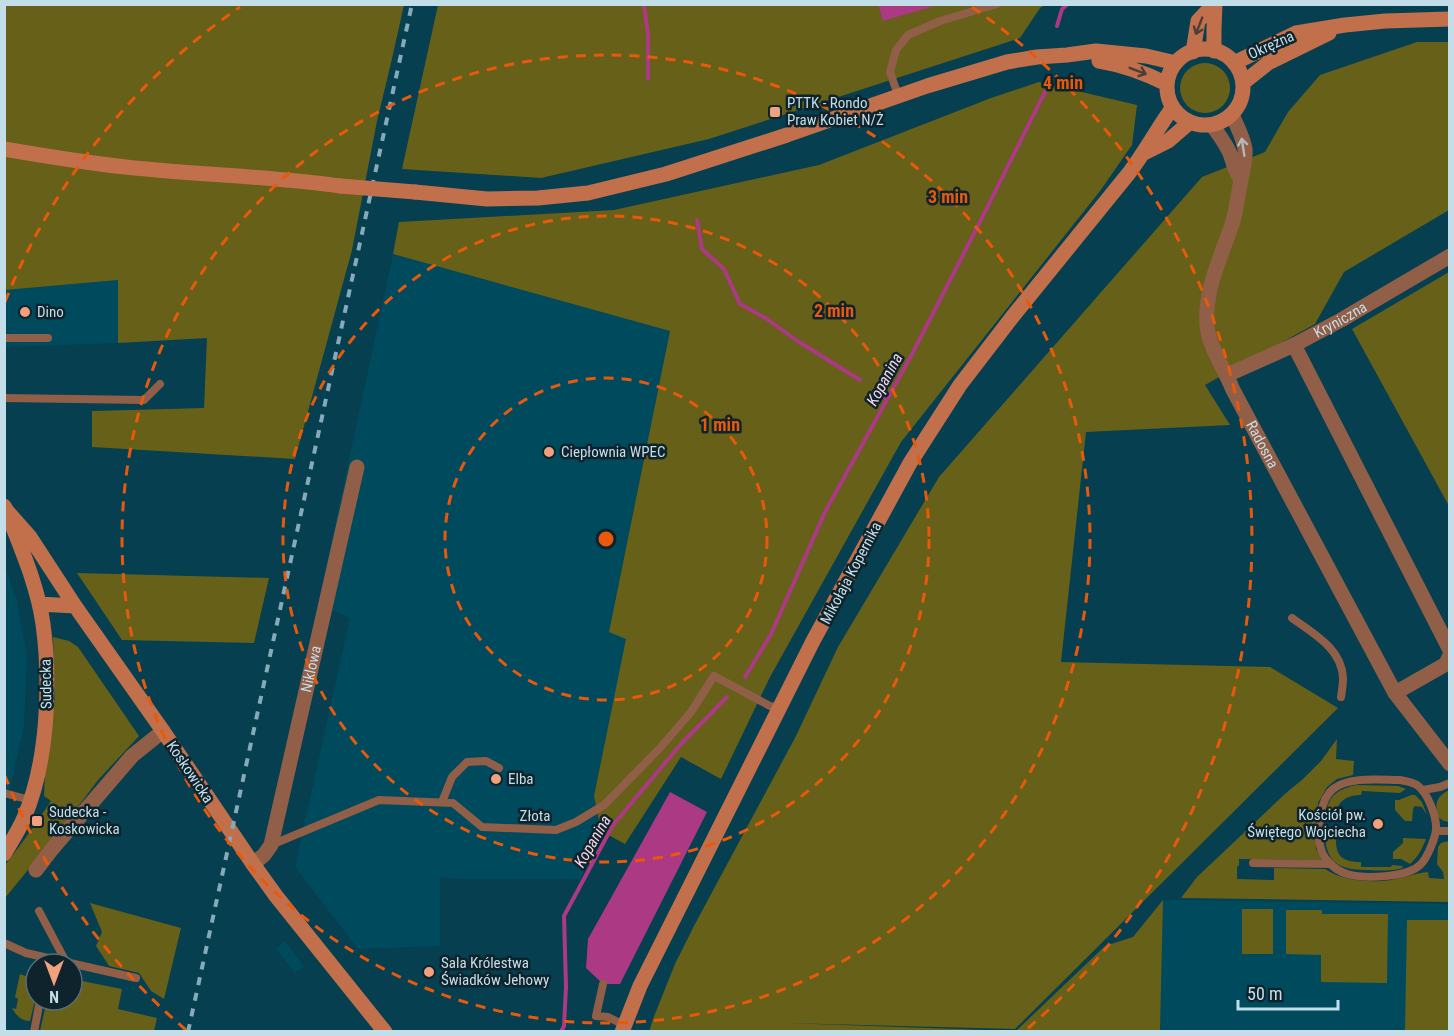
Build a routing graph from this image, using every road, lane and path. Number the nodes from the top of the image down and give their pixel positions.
1 (997, 4) edge
2 (1215, 4) edge
3 (1449, 19) edge
4 (1345, 25) junction
5 (1193, 51) junction
6 (1215, 51) junction
7 (1067, 55) junction
8 (1176, 63) junction
9 (1234, 63) junction
10 (1243, 83) junction
11 (1167, 84) junction
12 (898, 95) junction
13 (1173, 107) junction
14 (1232, 115) junction
15 (1190, 122) junction
16 (1212, 125) junction
17 (4, 149) edge
18 (1144, 153) junction
19 (1241, 180) junction
20 (1449, 256) edge
21 (48, 338) dead end
22 (4, 339) edge
23 (1294, 345) junction
24 (1227, 375) junction
25 (160, 384) dead end
26 (4, 398) edge
27 (357, 466) dead end
28 (5, 510) edge
29 (39, 604) junction
30 (75, 606) junction
31 (1292, 618) dead end
32 (1449, 650) edge
33 (1449, 655) edge
34 (1395, 693) junction
35 (1341, 697) dead end
36 (779, 708) junction
37 (163, 730) junction
38 (1449, 764) edge
39 (499, 768) dead end
40 (1449, 783) edge
41 (1423, 790) junction
42 (4, 793) edge
43 (30, 800) junction
44 (441, 802) junction
45 (1436, 831) junction
46 (1449, 831) edge
47 (271, 846) junction
48 (4, 854) edge
49 (1253, 863) dead end
50 (253, 864) junction
51 (1331, 864) junction
52 (36, 870) dead end
53 (39, 912) dead end
54 (4, 943) edge
55 (24, 952) edge
56 (61, 952) edge
57 (84, 966) edge
58 (136, 978) dead end
59 (603, 984) dead end
60 (38, 1012) edge
61 (623, 1028) edge
62 (34, 1032) edge
63 (385, 1032) edge

1 - 12 lane
2 -> 5 street
2 - 6 street
3 - 4 street, Okrężna
4 - 9 street, Okrężna
4 - 10 street, Okrężna
5 - 6 street
5 - 8 street
6 - 9 street
7 - 8 street
7 -> 11 street
7 - 12 street
8 - 11 street
9 - 10 street
10 - 14 street
11 - 13 street
12 - 17 street, bridge
13 - 15 street
13 - 18 street, Mikołaja Kopernika
14 - 16 street
19 -> 14 street, Radosna
15 - 16 street
15 - 18 street, Mikołaja Kopernika
16 - 19 street
18 - 36 street, Mikołaja Kopernika
19 - 24 street, Radosna
20 - 23 street, Kryniczna
21 - 22 lane
23 - 24 street, Kryniczna
23 - 32 street
24 - 34 street, Radosna
25 - 26 lane
27 - 47 street, Niklowa
28 - 29 street, Sudecka
28 - 30 street, Koskowicka
29 - 30 street
29 - 43 street, Sudecka
30 - 37 street, Koskowicka
31 - 35 lane
33 - 34 street
34 - 38 street, Radosna
36 - 44 lane, Złota
36 - 61 street, Mikołaja Kopernika
37 - 50 street, Koskowicka
37 - 52 street
39 - 44 lane
40 - 41 lane
41 - 45 lane
41 - 51 lane
42 - 43 lane
43 - 48 street, Sudecka
44 - 47 lane, Złota
45 - 46 lane
45 - 51 lane
47 - 50 street
49 - 51 lane
50 - 63 street, Koskowicka
53 - 56 lane
54 - 55 lane
57 - 58 lane
59 - 61 lane
60 - 62 lane

